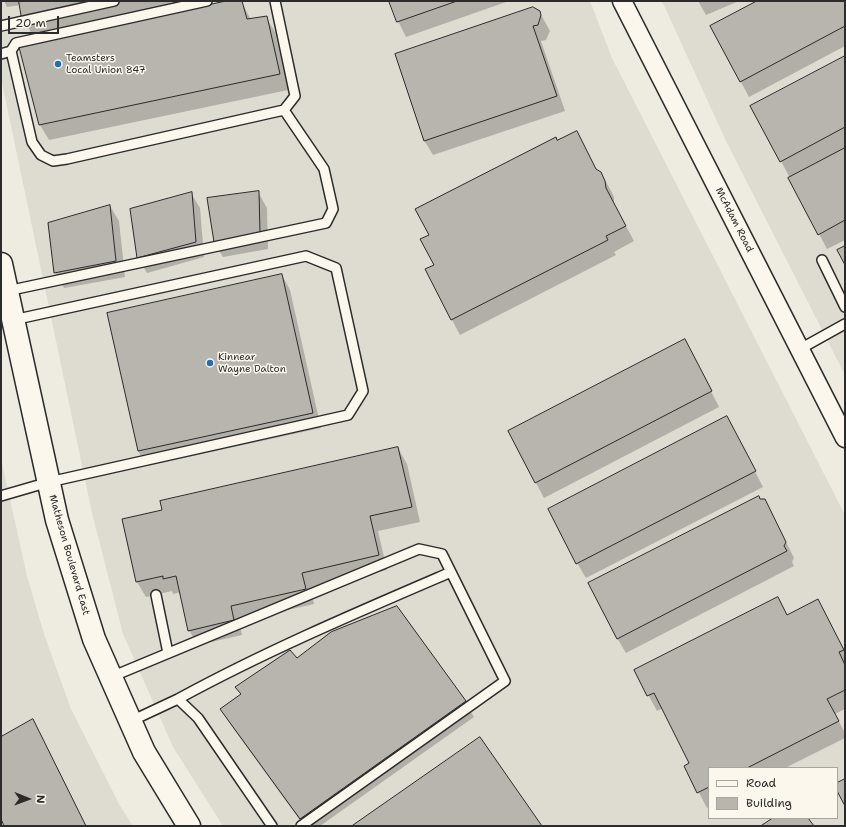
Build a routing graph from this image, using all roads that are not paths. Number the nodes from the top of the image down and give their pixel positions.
1 (114, 1) edge
2 (207, 1) edge
3 (275, 1) edge
4 (622, 1) edge
5 (1, 26) edge
6 (12, 52) junction
7 (1, 54) edge
8 (284, 110) junction
9 (822, 260) dead end
10 (6, 294) edge
11 (845, 306) edge
12 (845, 324) edge
13 (800, 349) junction
14 (845, 438) edge
15 (49, 482) junction
16 (1, 496) edge
17 (451, 572) junction
18 (156, 595) dead end
19 (168, 653) junction
20 (111, 677) junction
21 (178, 699) junction
22 (130, 721) junction
23 (189, 826) edge
24 (272, 826) edge
25 (301, 826) edge

1 - 5 lane
2 - 6 lane
3 - 8 lane
4 - 13 street, McAdam Road
6 - 7 lane
6 - 8 lane
8 - 10 lane
9 - 11 lane
10 - 15 street, Matheson Boulevard East
10 - 15 lane
12 - 13 lane
13 - 14 street, McAdam Road
15 - 16 lane
15 - 20 street, Matheson Boulevard East
17 - 19 lane
17 - 21 lane
17 - 25 lane
18 - 19 lane
19 - 20 lane
20 - 22 street, Matheson Boulevard East
21 - 22 lane
21 - 24 lane
22 - 23 street, Matheson Boulevard East

